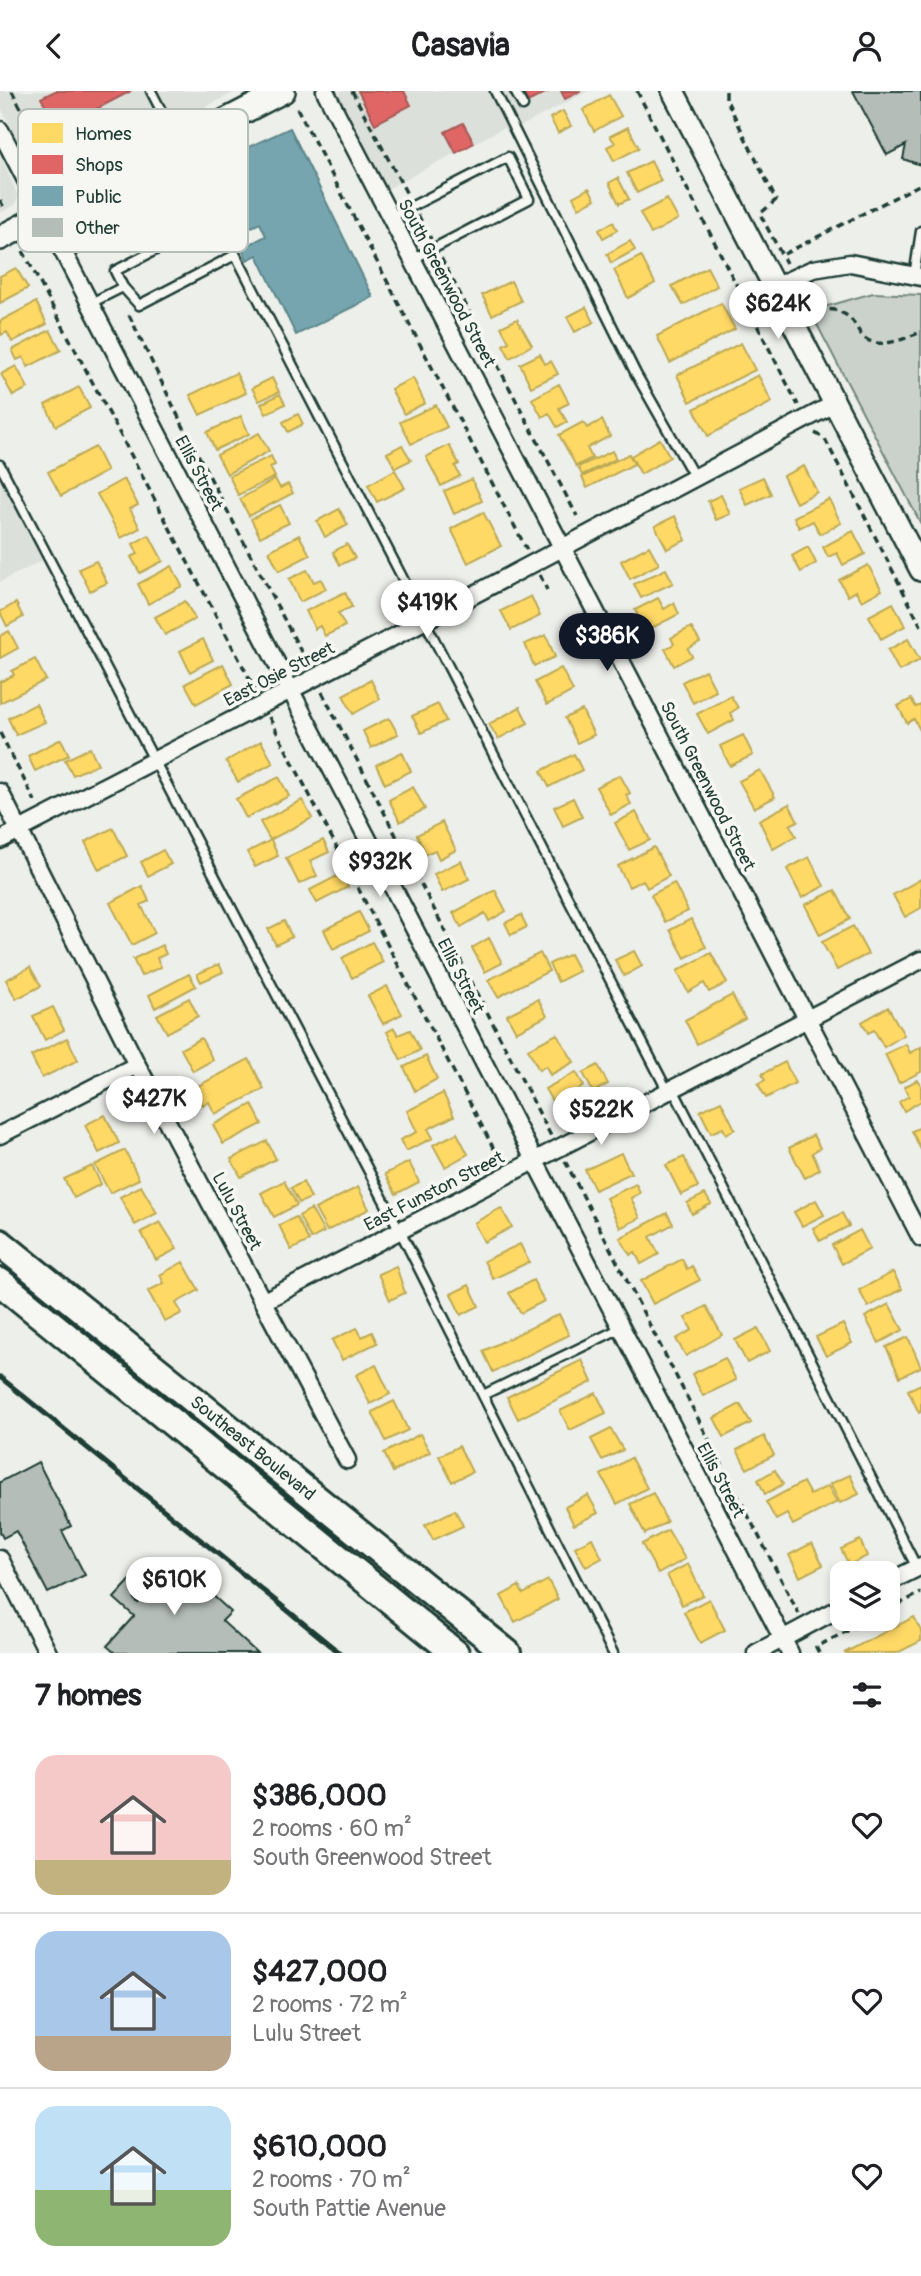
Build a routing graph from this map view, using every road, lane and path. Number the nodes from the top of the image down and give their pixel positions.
1 (12, 91) edge
2 (151, 91) edge
3 (325, 91) edge
4 (352, 91) edge
5 (495, 91) edge
6 (515, 91) edge
7 (637, 91) edge
8 (673, 91) edge
9 (726, 91) edge
10 (290, 99) edge
11 (523, 106) dead end
12 (21, 109) edge
13 (160, 109) edge
14 (248, 116) edge
15 (0, 130) edge
16 (18, 166) edge
17 (921, 184) edge
18 (0, 200) edge
19 (413, 205) junction
20 (5, 209) dead end
21 (391, 217) junction
22 (18, 228) edge
23 (921, 231) edge
24 (0, 238) edge
25 (435, 247) junction
26 (62, 252) edge
27 (71, 252) edge
28 (152, 252) edge
29 (233, 252) edge
30 (784, 254) junction
31 (235, 255) junction
32 (64, 256) junction
33 (413, 259) junction
34 (917, 276) edge
35 (782, 283) junction
36 (120, 288) junction
37 (89, 305) junction
38 (921, 332) edge
39 (834, 404) junction
40 (806, 419) junction
41 (0, 465) edge
42 (695, 478) junction
43 (577, 516) dead end
44 (563, 547) junction
45 (534, 563) junction
46 (921, 570) edge
47 (547, 590) dead end
48 (424, 621) junction
49 (921, 626) edge
50 (314, 678) junction
51 (291, 690) junction
52 (0, 733) edge
53 (153, 761) junction
54 (0, 792) edge
55 (35, 801) dead end
56 (19, 829) junction
57 (0, 839) edge
58 (921, 960) edge
59 (807, 1019) junction
60 (137, 1065) junction
61 (670, 1090) junction
62 (0, 1135) edge
63 (558, 1148) junction
64 (535, 1161) junction
65 (400, 1231) junction
66 (921, 1238) edge
67 (0, 1243) edge
68 (0, 1282) edge
69 (264, 1301) junction
70 (621, 1328) junction
71 (483, 1395) junction
72 (347, 1460) dead end
73 (0, 1559) edge
74 (919, 1571) edge
75 (900, 1578) edge
76 (921, 1593) edge
77 (900, 1604) edge
78 (830, 1613) edge
79 (805, 1626) junction
80 (847, 1631) edge
81 (783, 1638) junction
82 (816, 1647) junction
83 (48, 1653) edge
84 (455, 1653) edge
85 (507, 1653) edge
86 (613, 1653) edge
87 (756, 1653) edge
88 (790, 1653) edge
89 (819, 1653) edge

1 - 12 path
2 - 13 lane
3 - 21 street, South Greenwood Street
4 - 19 path
5 - 42 lane
6 - 11 lane
7 - 40 path
8 - 35 street
9 - 30 path
10 - 14 main road
10 - 45 path
15 - 16 street, Ellis Street
17 - 30 path
18 - 20 path
19 - 21 lane
19 - 25 path
19 - 25 lane
21 - 33 street, South Greenwood Street
22 - 24 main road
23 - 34 lane
25 - 33 lane
25 - 43 path
26 - 32 street, Ellis Street
27 - 32 lane
28 - 36 lane
29 - 31 lane
30 - 35 path
31 - 36 lane
31 - 48 lane
32 - 37 street, Ellis Street
33 - 44 street, South Greenwood Street
34 - 35 street
35 - 38 path
35 - 39 street
36 - 37 lane
36 - 50 path
37 - 51 street, Ellis Street
39 - 40 street, East Osie Street
39 - 46 street
40 - 42 street, East Osie Street
40 - 49 path
41 - 53 lane
42 - 44 street, East Osie Street
44 - 45 street, East Osie Street
44 - 59 street, South Greenwood Street
45 - 47 path
45 - 48 street, East Osie Street
48 - 50 street, East Osie Street
48 - 61 lane
50 - 51 street, East Osie Street
50 - 63 path
51 - 53 street, East Osie Street
51 - 64 street, Ellis Street
52 - 55 path
53 - 56 street, East Osie Street
53 - 65 lane
54 - 56 street, Lulu Street
56 - 57 street, East Osie Street
56 - 60 street, Lulu Street
58 - 59 street, East Funston Street
59 - 61 street, East Funston Street
59 - 66 street, South Greenwood Street
60 - 62 street
60 - 69 street, Lulu Street
61 - 63 street, East Funston Street
61 - 74 lane
63 - 64 street, East Funston Street
63 - 79 path
64 - 65 street, East Funston Street
64 - 70 street, Ellis Street
65 - 69 street, East Funston Street
65 - 71 lane
67 - 85 main road, Southeast Boulevard
68 - 84 main road, Southeast Boulevard
69 - 72 street, Lulu Street
70 - 71 lane
70 - 81 street, Ellis Street
71 - 86 lane
73 - 83 street
74 - 75 street
76 - 77 path
78 - 79 street
79 - 81 street
79 - 82 path
80 - 82 path
81 - 87 street
81 - 88 street, Ellis Street
82 - 89 path

